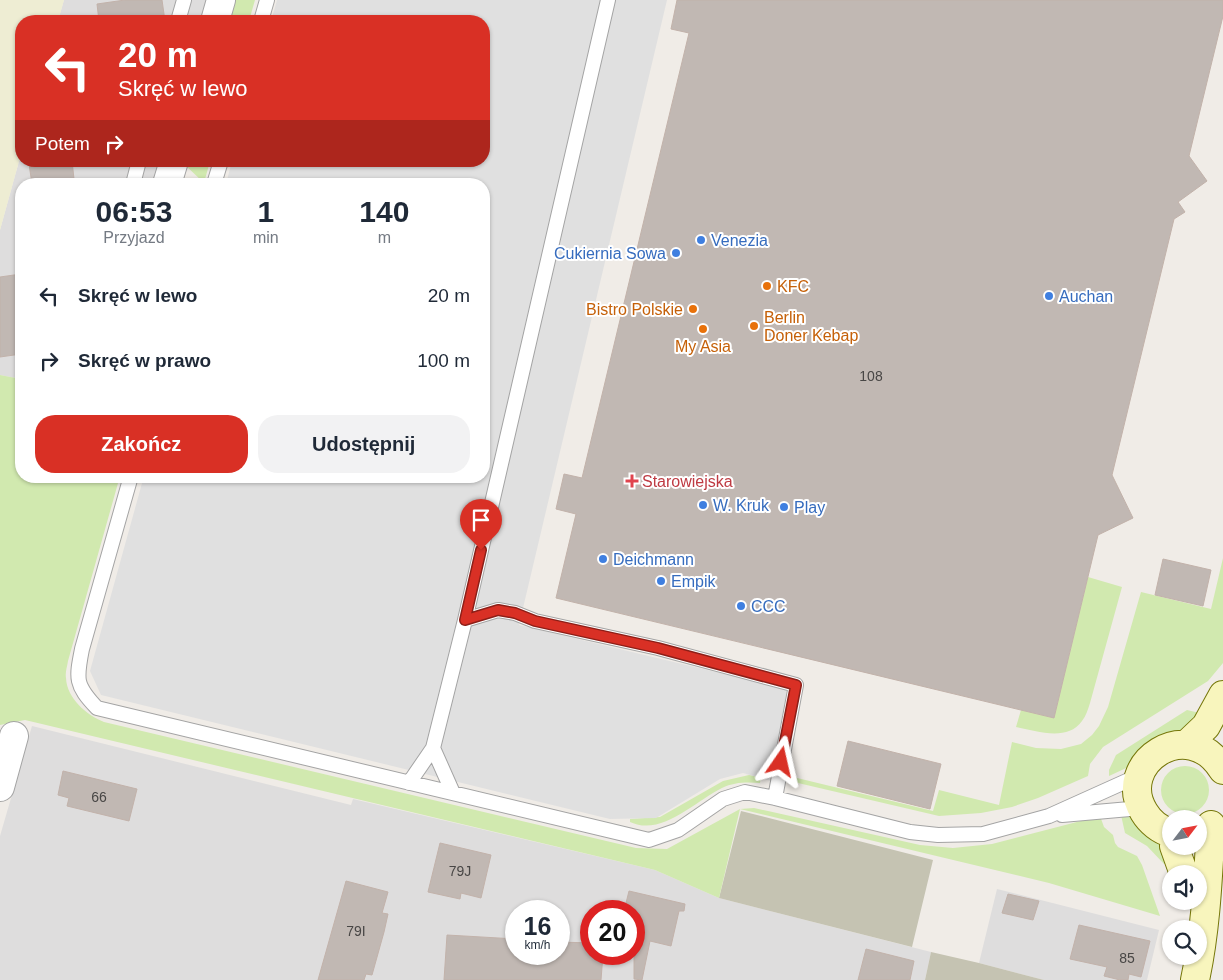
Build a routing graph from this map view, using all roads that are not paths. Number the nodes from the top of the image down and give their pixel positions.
1 (184, 0) edge
2 (221, 0) edge
3 (267, 0) edge
4 (608, 0) edge
5 (180, 15) edge
6 (217, 15) edge
7 (263, 15) edge
8 (129, 483) edge
9 (465, 620) junction
10 (1223, 695) edge
11 (14, 736) dead end
12 (1186, 744) junction
13 (433, 748) junction
14 (1223, 770) edge
15 (1140, 775) junction
16 (410, 783) junction
17 (0, 787) edge
18 (453, 793) junction
19 (774, 798) junction
20 (1141, 808) junction
21 (1048, 816) junction
22 (1211, 822) edge
23 (1162, 831) edge
24 (1207, 895) edge

1 - 5 lane
2 - 6 street
3 - 7 lane
4 - 9 lane
8 - 16 lane
9 - 13 lane
9 - 19 lane
10 - 12 main road
11 - 17 street
12 - 14 main road
12 - 15 main road
13 - 16 lane
13 - 18 lane
15 - 20 main road
15 - 21 lane
16 - 18 lane
18 - 19 lane
19 - 21 lane
20 - 21 lane
20 - 23 main road
22 - 24 main road

